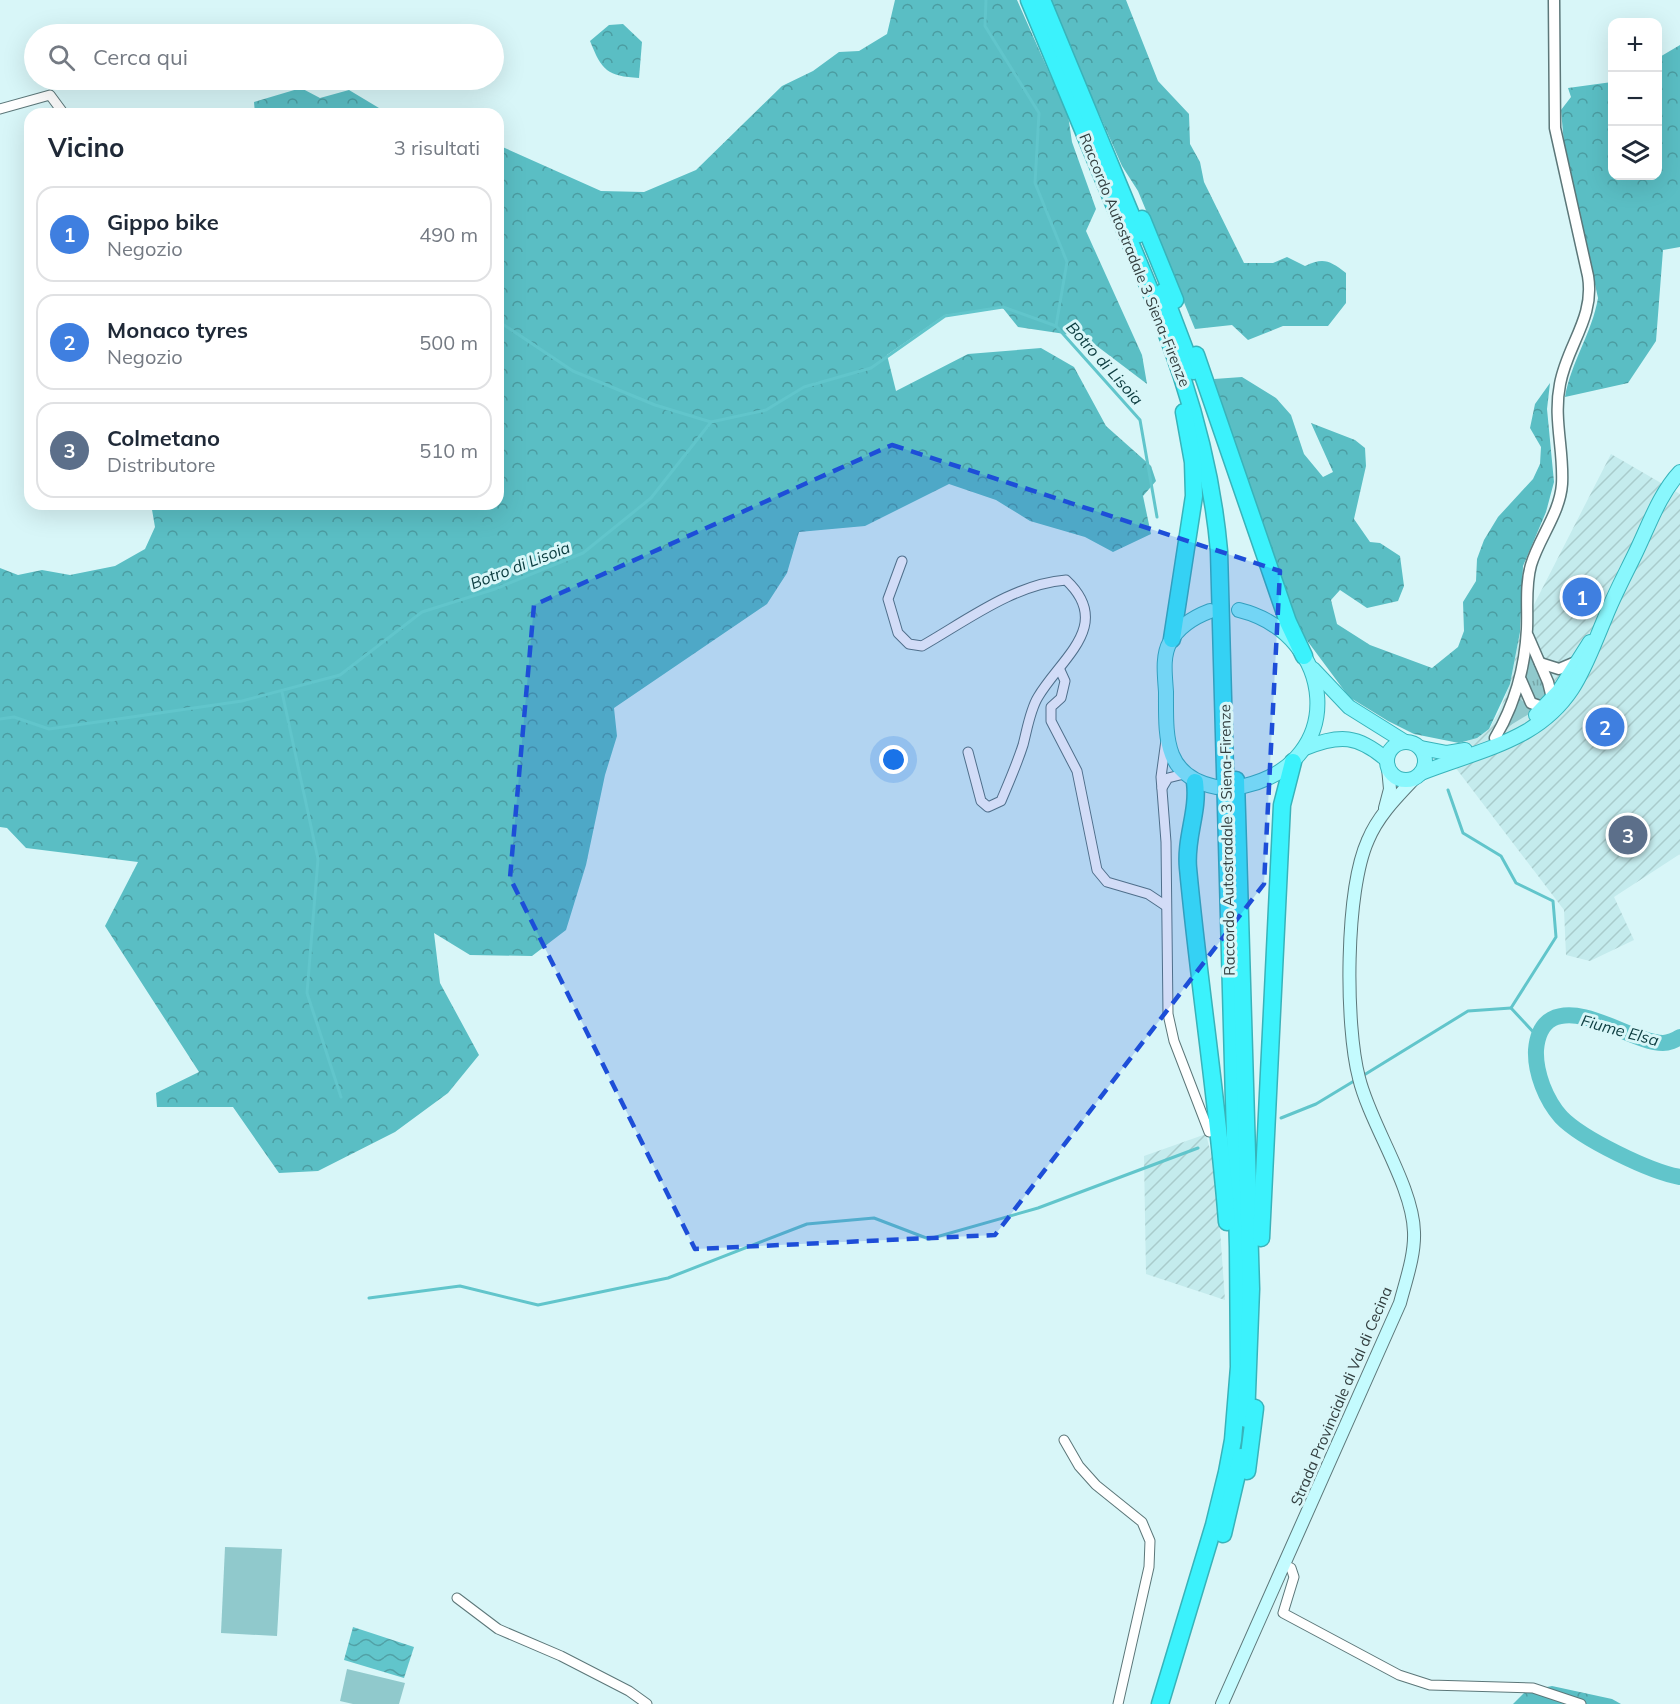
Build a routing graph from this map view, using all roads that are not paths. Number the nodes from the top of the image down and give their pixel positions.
1 (1029, 0) edge
2 (1042, 0) edge
3 (1554, 0) edge
4 (60, 108) edge
5 (0, 109) edge
6 (1082, 127) junction
7 (1114, 174) junction
8 (1680, 472) edge
9 (902, 561) dead end
10 (1239, 610) dead end
11 (1210, 611) dead end
12 (1527, 632) junction
13 (1172, 639) junction
14 (1307, 661) junction
15 (1540, 663) junction
16 (1580, 668) junction
17 (1060, 670) junction
18 (1520, 680) junction
19 (1549, 705) junction
20 (1167, 735) junction
21 (1497, 741) junction
22 (1405, 742) junction
23 (1305, 748) junction
24 (1421, 748) junction
25 (968, 753) dead end
26 (1293, 762) junction
27 (1387, 764) junction
28 (1417, 776) junction
29 (1189, 778) junction
30 (1244, 786) dead end
31 (1216, 787) dead end
32 (1162, 788) junction
33 (1384, 812) junction
34 (1166, 906) junction
35 (1209, 1132) dead end
36 (1064, 1440) dead end
37 (1226, 1525) junction
38 (1284, 1565) junction
39 (457, 1598) dead end
40 (1188, 1609) junction
41 (647, 1704) edge
42 (1118, 1704) edge
43 (1160, 1704) edge
44 (1171, 1704) edge
45 (1222, 1704) edge
46 (1581, 1704) edge

1 - 6 highway, Raccordo Autostradale 3 Siena-Firenze
2 - 7 highway, Raccordo Autostradale 3 Siena-Firenze
3 - 12 street
4 - 5 street
6 - 13 highway
6 - 40 highway, Raccordo Autostradale 3 Siena-Firenze
7 - 14 highway
7 - 37 highway, Raccordo Autostradale 3 Siena-Firenze
8 - 16 main road
9 - 17 street
10 - 14 main road
11 - 13 main road
12 - 15 street
12 - 18 street
13 - 20 main road
14 - 22 main road
14 - 23 main road
15 - 16 street
15 - 19 street
16 - 19 main road
16 - 21 main road
17 - 25 street
17 - 34 street
18 - 19 street
18 - 21 street
19 - 21 main road
20 - 29 main road
20 - 32 street
21 - 24 main road
21 - 28 main road
22 - 24 main road
22 - 27 main road
23 - 26 main road
23 - 27 main road
24 - 28 main road
26 - 30 main road
26 - 37 highway
27 - 28 main road
27 - 33 main road, Strada Provinciale di Val di Cecina
28 - 33 main road, Strada Provinciale di Val di Cecina
29 - 31 main road
29 - 32 street
29 - 40 highway
32 - 34 street
33 - 38 main road, Strada Provinciale di Val di Cecina
34 - 35 street
36 - 42 street
37 - 44 highway, Raccordo Autostradale 3 Siena-Firenze
38 - 45 main road, Strada Provinciale di Val di Cecina
38 - 46 street
39 - 41 street
40 - 43 highway, Raccordo Autostradale 3 Siena-Firenze

